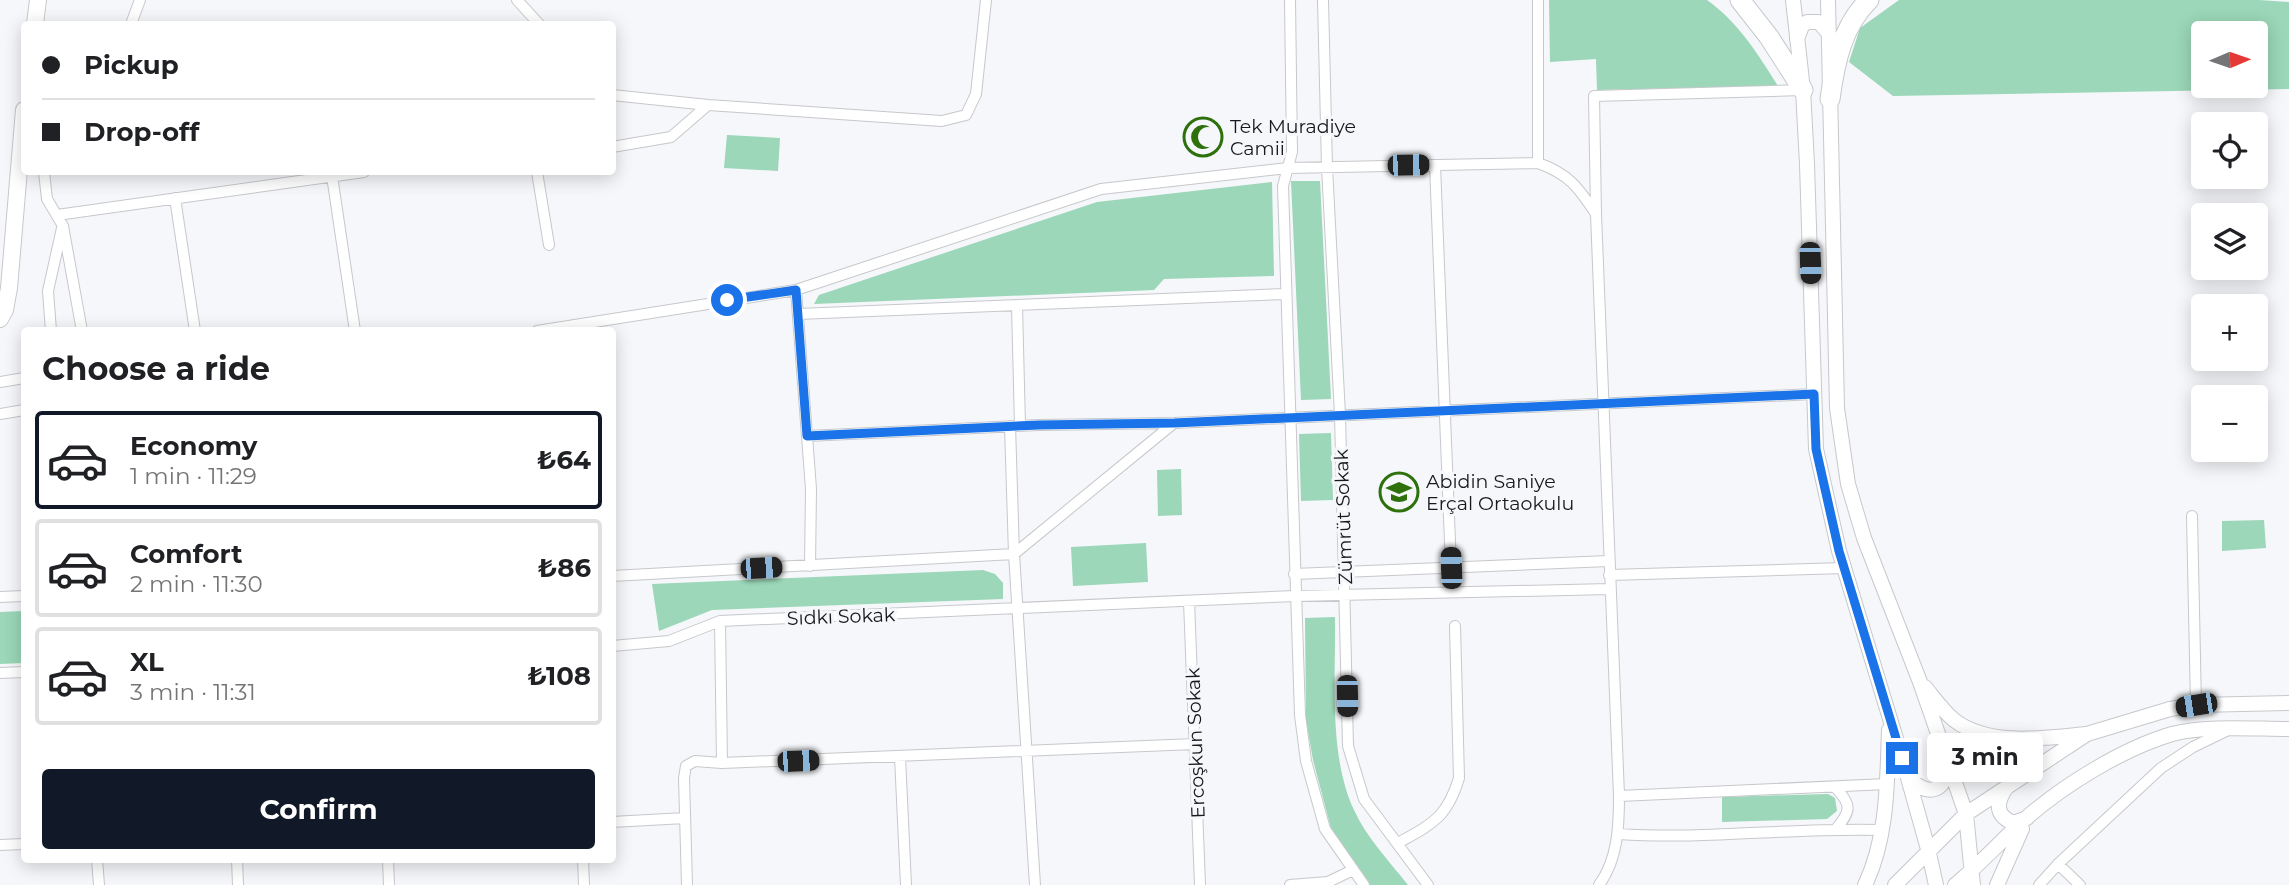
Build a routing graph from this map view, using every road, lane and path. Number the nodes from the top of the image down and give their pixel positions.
1 (38, 0) edge
2 (140, 0) edge
3 (517, 0) edge
4 (986, 0) edge
5 (1290, 0) edge
6 (1323, 0) edge
7 (1538, 0) edge
8 (1740, 0) edge
9 (1793, 0) edge
10 (1828, 0) edge
11 (1869, 0) edge
12 (35, 21) edge
13 (132, 21) edge
14 (536, 21) edge
15 (1829, 34) junction
16 (1797, 40) junction
17 (1803, 90) junction
18 (616, 95) edge
19 (1830, 99) junction
20 (708, 105) junction
21 (21, 146) edge
22 (616, 146) edge
23 (1538, 163) junction
24 (1435, 165) junction
25 (1327, 167) junction
26 (1288, 168) junction
27 (44, 175) edge
28 (340, 175) edge
29 (538, 175) edge
30 (332, 176) junction
31 (175, 198) junction
32 (1596, 214) junction
33 (57, 215) junction
34 (63, 226) junction
35 (549, 244) dead end
36 (796, 290) junction
37 (1285, 295) junction
38 (1017, 306) junction
39 (798, 314) junction
40 (0, 320) edge
41 (51, 327) edge
42 (81, 327) edge
43 (194, 327) edge
44 (354, 327) edge
45 (562, 327) edge
46 (21, 378) edge
47 (0, 382) edge
48 (1814, 394) junction
49 (1603, 402) junction
50 (21, 410) edge
51 (1445, 410) junction
52 (0, 414) edge
53 (1340, 415) junction
54 (1290, 417) junction
55 (1174, 423) junction
56 (1015, 426) junction
57 (807, 436) junction
58 (2192, 516) dead end
59 (1014, 554) junction
60 (1609, 561) junction
61 (810, 566) junction
62 (1451, 568) junction
63 (1844, 568) junction
64 (1345, 572) junction
65 (1294, 574) junction
66 (1609, 575) junction
67 (616, 576) edge
68 (1610, 589) junction
69 (1346, 595) junction
70 (21, 596) edge
71 (1295, 596) junction
72 (0, 597) edge
73 (1189, 601) junction
74 (1018, 610) junction
75 (720, 621) junction
76 (1455, 626) dead end
77 (616, 646) edge
78 (21, 672) edge
79 (0, 673) edge
80 (1920, 682) junction
81 (2289, 703) edge
82 (2196, 705) junction
83 (1889, 718) junction
84 (2229, 729) junction
85 (2289, 729) edge
86 (2087, 734) junction
87 (1195, 744) junction
88 (1027, 752) junction
89 (900, 757) junction
90 (1948, 762) junction
91 (722, 763) junction
92 (1908, 778) junction
93 (1887, 784) junction
94 (2007, 787) junction
95 (1836, 788) junction
96 (1619, 796) junction
97 (1966, 814) junction
98 (685, 818) junction
99 (2027, 818) junction
100 (616, 822) edge
101 (1836, 829) junction
102 (1882, 830) junction
103 (1619, 834) junction
104 (1398, 843) junction
105 (21, 844) edge
106 (0, 845) edge
107 (1928, 849) junction
108 (97, 863) edge
109 (237, 863) edge
110 (388, 863) edge
111 (583, 863) edge
112 (2058, 864) junction
113 (1353, 870) junction
114 (1973, 878) edge
115 (99, 885) edge
116 (238, 885) edge
117 (389, 885) edge
118 (584, 885) edge
119 (687, 885) edge
120 (906, 885) edge
121 (1035, 885) edge
122 (1200, 885) edge
123 (1290, 885) edge
124 (1364, 885) edge
125 (1428, 885) edge
126 (1599, 885) edge
127 (1865, 885) edge
128 (1895, 885) edge
129 (1936, 885) edge
130 (1955, 885) edge
131 (1997, 885) edge
132 (2039, 885) edge
133 (2080, 885) edge

1 - 12 main road
2 - 13 street
3 - 14 street
4 - 20 street
5 - 26 street
6 - 25 street, Zümrüt Sokak
7 - 23 street
8 - 17 highway
9 - 16 main road
10 - 15 main road
11 - 19 highway
15 - 16 main road
15 - 19 main road
16 - 17 main road
17 - 32 street
17 - 48 main road
18 - 20 street
19 - 80 main road
20 - 22 street
21 - 40 main road
23 - 24 street
23 - 32 street
24 - 25 street
24 - 51 street
25 - 26 street
25 - 53 street, Zümrüt Sokak
26 - 36 street
26 - 37 street
27 - 33 street
28 - 30 street
29 - 35 street
30 - 31 street
30 - 44 street
31 - 33 street
31 - 43 street
32 - 49 street
33 - 34 street
34 - 41 street
34 - 42 street
36 - 39 street
36 - 45 street
37 - 38 street
37 - 54 street
38 - 39 street
38 - 56 street
39 - 57 street
46 - 47 street
48 - 49 street
48 - 63 main road
49 - 51 street
49 - 60 street
50 - 52 street
51 - 53 street
51 - 62 street
53 - 54 street
53 - 64 street, Zümrüt Sokak
54 - 55 street
54 - 65 street
55 - 56 street
55 - 59 street
56 - 57 street
56 - 59 street
57 - 61 street
58 - 82 street
59 - 61 street
59 - 74 street
60 - 62 street
60 - 66 street
61 - 67 street
62 - 64 street
63 - 66 street
63 - 83 main road
64 - 65 street
64 - 69 street, Zümrüt Sokak
65 - 71 street
66 - 68 street
68 - 69 street, Sıdkı Sokak
68 - 96 street
69 - 71 street, Sıdkı Sokak
69 - 104 street, Zümrüt Sokak
70 - 72 street
71 - 73 street, Sıdkı Sokak
71 - 113 street
73 - 74 street, Sıdkı Sokak
73 - 87 street, Ercoşkun Sokak
74 - 75 street, Sıdkı Sokak
74 - 88 street
75 - 77 street, Sıdkı Sokak
75 - 91 street
76 - 104 street
78 - 79 street
80 - 86 main road
80 - 90 main road
81 - 82 main road
82 - 86 main road
83 - 92 main road
83 - 93 main road
84 - 85 main road
84 - 99 main road
84 - 112 street
86 - 94 main road
87 - 88 street
87 - 122 street, Ercoşkun Sokak
88 - 89 street
88 - 121 street
89 - 91 street
89 - 120 street
90 - 92 main road
90 - 97 main road
91 - 98 street
92 - 107 main road
93 - 95 street
93 - 102 main road
94 - 97 main road
94 - 99 main road
95 - 96 street
95 - 101 street
96 - 103 street
97 - 107 main road
97 - 114 main road
98 - 100 street
98 - 119 street
99 - 114 main road
99 - 131 main road
101 - 102 street
101 - 103 street
102 - 127 main road
103 - 126 street
104 - 125 street, Zümrüt Sokak
105 - 106 street
107 - 128 main road
107 - 129 main road
108 - 115 street
109 - 116 street
110 - 117 street
111 - 118 street
112 - 132 street
112 - 133 street
113 - 123 street
113 - 124 street
114 - 130 main road

